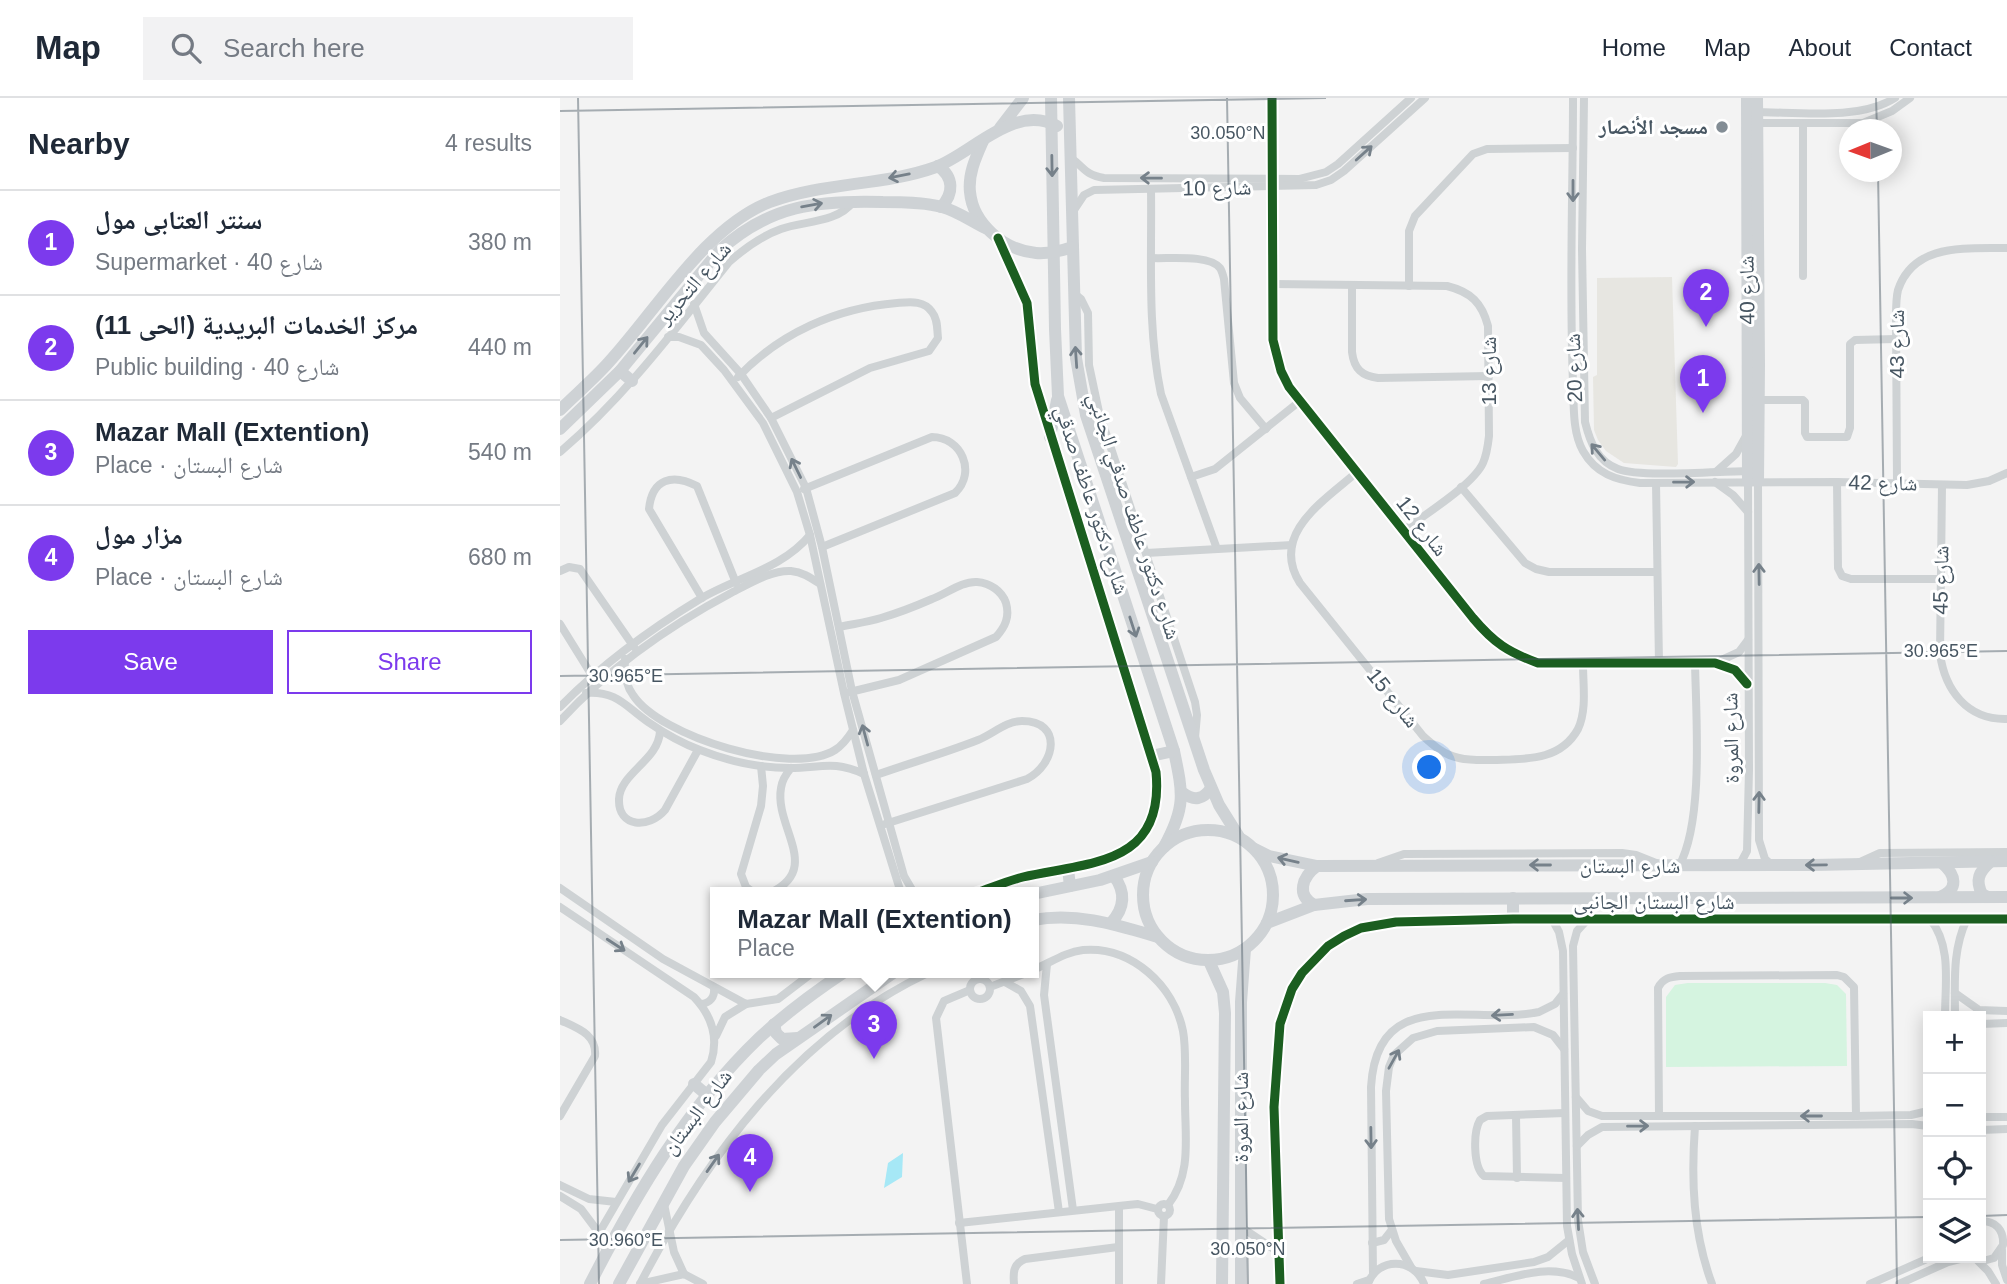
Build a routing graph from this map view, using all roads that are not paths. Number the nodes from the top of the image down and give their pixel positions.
1 (1023, 98) edge
2 (1051, 98) edge
3 (1069, 98) edge
4 (1272, 98) edge
5 (1411, 98) edge
6 (1424, 98) edge
7 (1573, 98) edge
8 (1584, 98) edge
9 (1757, 98) edge
10 (1895, 98) edge
11 (1910, 98) edge
12 (1777, 112) junction
13 (1751, 113) edge
14 (1051, 123) junction
15 (1777, 124) junction
16 (1803, 124) junction
17 (996, 132) junction
18 (1070, 134) junction
19 (984, 140) junction
20 (1573, 150) junction
21 (1583, 153) junction
22 (1071, 158) junction
23 (938, 166) junction
24 (1274, 183) junction
25 (1151, 189) junction
26 (854, 201) junction
27 (941, 207) junction
28 (1072, 212) junction
29 (985, 228) junction
30 (998, 237) junction
31 (1073, 247) junction
32 (2007, 248) edge
33 (1053, 253) junction
34 (1152, 258) junction
35 (1803, 276) dead end
36 (1273, 284) junction
37 (1352, 285) junction
38 (1409, 286) junction
39 (1074, 294) junction
40 (694, 304) junction
41 (668, 337) junction
42 (1896, 339) junction
43 (620, 371) junction
44 (741, 374) junction
45 (1489, 376) junction
46 (632, 381) junction
47 (733, 382) junction
48 (1058, 396) junction
49 (1759, 400) junction
50 (1300, 401) junction
51 (560, 410) edge
52 (771, 418) junction
53 (560, 428) edge
54 (1266, 429) junction
55 (1748, 430) junction
56 (1050, 437) junction
57 (560, 452) edge
58 (1715, 471) junction
59 (1357, 472) junction
60 (2007, 473) edge
61 (1753, 476) junction
62 (1191, 477) junction
63 (1715, 482) junction
64 (1837, 482) junction
65 (1656, 483) junction
66 (1898, 483) junction
67 (1942, 485) junction
68 (1461, 487) junction
69 (802, 490) junction
70 (1748, 512) junction
71 (1403, 531) junction
72 (810, 535) junction
73 (1292, 545) junction
74 (822, 547) junction
75 (1217, 549) junction
76 (1146, 553) junction
77 (560, 571) edge
78 (1657, 572) junction
79 (1941, 579) junction
80 (821, 584) junction
81 (737, 585) junction
82 (702, 598) junction
83 (560, 624) edge
84 (839, 627) junction
85 (1748, 640) junction
86 (634, 647) junction
87 (625, 659) junction
88 (1659, 663) junction
89 (1695, 663) junction
90 (1715, 663) junction
91 (1583, 664) junction
92 (592, 674) junction
93 (1747, 684) junction
94 (586, 692) junction
95 (848, 692) junction
96 (560, 707) edge
97 (2007, 719) edge
98 (560, 721) edge
99 (660, 730) junction
100 (853, 730) junction
101 (1195, 741) junction
102 (698, 750) junction
103 (732, 750) junction
104 (1174, 751) junction
105 (1151, 756) junction
106 (728, 760) junction
107 (761, 766) junction
108 (791, 768) junction
109 (864, 774) junction
110 (876, 775) junction
111 (1211, 788) junction
112 (1183, 793) junction
113 (884, 824) junction
114 (1240, 837) junction
115 (1164, 847) junction
116 (1255, 849) junction
117 (2007, 852) edge
118 (1152, 862) junction
119 (1990, 862) junction
120 (2007, 862) edge
121 (1942, 863) junction
122 (1855, 864) junction
123 (1772, 865) junction
124 (1317, 866) junction
125 (1679, 866) junction
126 (1739, 866) junction
127 (1068, 869) junction
128 (1114, 876) junction
129 (1070, 886) junction
130 (746, 887) edge
131 (779, 887) edge
132 (900, 887) edge
133 (910, 887) edge
134 (994, 887) edge
135 (560, 888) edge
136 (1039, 893) edge
137 (1940, 897) junction
138 (1988, 897) junction
139 (2007, 897) edge
140 (1513, 898) junction
141 (1314, 905) junction
142 (560, 907) edge
143 (599, 915) junction
144 (1513, 919) junction
145 (1552, 919) junction
146 (1587, 919) junction
147 (1930, 919) junction
148 (1967, 919) junction
149 (2007, 919) edge
150 (1039, 923) edge
151 (1111, 923) junction
152 (1267, 923) junction
153 (590, 928) junction
154 (1158, 937) junction
155 (1957, 943) junction
156 (1944, 946) junction
157 (1245, 949) junction
158 (1563, 954) junction
159 (1573, 954) junction
160 (1209, 961) junction
161 (1047, 964) junction
162 (1039, 967) edge
163 (805, 978) edge
164 (836, 978) edge
165 (886, 978) edge
166 (918, 978) edge
167 (968, 978) edge
168 (1014, 978) edge
169 (987, 981) edge
170 (1005, 982) junction
171 (971, 987) junction
172 (714, 988) junction
173 (1955, 993) junction
174 (1563, 994) junction
175 (701, 1004) junction
176 (746, 1004) junction
177 (1986, 1010) joint
178 (1945, 1011) edge
179 (1955, 1011) edge
180 (2007, 1011) edge
181 (1536, 1013) junction
182 (560, 1020) edge
183 (1986, 1023) edge
184 (2007, 1023) edge
185 (775, 1024) junction
186 (1539, 1028) junction
187 (799, 1038) junction
188 (715, 1039) junction
189 (1564, 1049) junction
190 (741, 1057) junction
191 (759, 1070) junction
192 (1576, 1078) junction
193 (1564, 1079) junction
194 (694, 1084) junction
195 (1057, 1093) junction
196 (1043, 1094) junction
197 (707, 1095) junction
198 (1576, 1097) junction
199 (1565, 1113) junction
200 (1923, 1114) edge
201 (1516, 1115) junction
202 (1659, 1115) junction
203 (560, 1116) edge
204 (1602, 1116) junction
205 (1856, 1116) junction
206 (1986, 1117) edge
207 (2007, 1117) edge
208 (1915, 1119) junction
209 (1726, 1121) junction
210 (1923, 1123) edge
211 (1695, 1126) junction
212 (1602, 1127) junction
213 (2007, 1129) edge
214 (1986, 1130) edge
215 (1577, 1146) junction
216 (1517, 1178) junction
217 (1566, 1178) junction
218 (560, 1185) edge
219 (560, 1196) edge
220 (616, 1202) junction
221 (664, 1202) junction
222 (1119, 1207) junction
223 (595, 1210) junction
224 (1073, 1210) junction
225 (1059, 1212) junction
226 (1161, 1213) junction
227 (1986, 1221) edge
228 (1986, 1222) edge
229 (2007, 1222) edge
230 (959, 1223) junction
231 (1241, 1227) junction
232 (669, 1228) junction
233 (1391, 1231) junction
234 (599, 1233) junction
235 (1569, 1240) junction
236 (1372, 1243) junction
237 (2004, 1245) edge
238 (1118, 1247) junction
239 (607, 1251) junction
240 (1278, 1252) junction
241 (1548, 1257) junction
242 (1986, 1258) edge
243 (1923, 1261) edge
244 (1946, 1263) edge
245 (1980, 1263) edge
246 (1413, 1269) junction
247 (1555, 1271) junction
248 (684, 1274) junction
249 (1370, 1279) edge
250 (2007, 1280) edge
251 (1581, 1281) edge
252 (590, 1284) edge
253 (619, 1284) edge
254 (640, 1284) edge
255 (703, 1284) edge
256 (967, 1284) edge
257 (1014, 1284) edge
258 (1119, 1284) edge
259 (1161, 1284) edge
260 (1222, 1284) edge
261 (1241, 1284) edge
262 (1282, 1284) edge
263 (1357, 1284) edge
264 (1424, 1284) edge
265 (1484, 1284) edge
266 (1595, 1284) edge
267 (1712, 1284) edge
268 (1870, 1284) edge
269 (1899, 1284) edge
270 (1996, 1284) edge

1 - 17 street
2 - 14 street, شارع دكتور عاطف صدقي
3 - 18 street, شارع دكتور عاطف صدقي
4 - 24 street, شارع 12
5 - 24 street, شارع 10
24 -> 6 street, شارع 10
7 - 20 street, شارع 20
8 - 21 street, شارع 20
9 - 13 street, شارع 40
10 - 12 street
11 - 16 street
12 - 13 street
12 - 15 street
13 - 15 street
13 - 49 street, شارع 40
13 - 55 street, شارع 40
14 - 17 street
14 - 18 street
14 -> 33 street, شارع دكتور عاطف صدقي
15 - 16 street
16 - 35 street
17 - 19 street, شارع التحرير
18 - 22 street, شارع دكتور عاطف صدقي
19 - 23 street, شارع التحرير
19 - 29 street
20 - 21 street
20 - 38 street
20 -> 65 street, شارع 20
58 -> 21 street, شارع 20
24 -> 22 street, شارع 10
22 - 28 street, شارع دكتور عاطف صدقي
23 - 27 street
23 -> 51 street, شارع التحرير
24 - 25 street, شارع 10
24 - 36 street, شارع 12
25 - 28 street, شارع 10
25 - 34 street
26 - 27 street, شارع التحرير
26 - 40 street
43 -> 26 street, شارع التحرير
27 - 29 street, شارع التحرير
28 - 31 street, شارع دكتور عاطف صدقي
29 - 30 street, شارع التحرير
30 - 33 street, شارع التحرير
30 - 56 street
31 - 33 street
31 - 39 street, شارع دكتور عاطف صدقي
32 - 42 street, شارع 43
33 - 48 street, شارع دكتور عاطف صدقي
34 - 54 street
34 - 62 street
36 - 37 street, شارع 13
36 - 50 street, شارع 12
37 - 38 street, شارع 13
37 - 45 street
38 - 45 street, شارع 13
39 - 76 street, شارع دكتور عاطف صدقي الجانبي
101 -> 39 street, شارع دكتور عاطف صدقي
40 - 41 street
40 - 44 street
41 - 46 street
41 - 47 street
42 - 49 street
42 - 66 street, شارع 43
43 - 46 street
43 - 53 street, شارع التحرير
44 - 47 street
44 - 52 street
44 - 52 street
45 - 68 street, شارع 13
46 - 57 street
47 - 69 street
48 - 56 street
48 -> 104 street, شارع دكتور عاطف صدقي
49 - 61 street, شارع 40
50 - 54 street
50 - 59 street, شارع 12
69 -> 52 street
54 - 62 street
55 - 58 street
55 - 61 street, شارع 40
56 - 105 street
58 - 61 street, شارع 20
59 - 71 street, شارع 12
59 - 73 street
60 - 67 street, شارع 42
61 - 63 street, شارع 20
61 - 64 street, شارع 42
61 - 70 street, شارع المروة
123 -> 61 street, شارع المروة
62 - 75 street
65 -> 63 street, شارع 20
63 - 70 street
64 - 66 street, شارع 42
64 - 79 street
65 - 78 street
66 - 67 street, شارع 42
67 - 79 street, شارع 45
68 - 71 street, شارع 13
68 - 78 street
69 - 72 street
69 - 74 street
69 - 74 street
70 - 85 street, شارع المروة
71 - 91 street, شارع 12
72 - 80 street
72 - 81 street
73 - 75 street
73 - 91 street, شارع 15
74 - 84 street
75 - 76 street
76 - 101 street, شارع دكتور عاطف صدقي الجانبي
77 - 86 street
78 - 88 street
79 - 97 street, شارع 45
80 - 81 street
80 - 95 street
81 - 82 street
81 - 82 street
81 - 86 street
82 - 86 street
83 - 92 street
84 - 95 street
84 - 95 street
85 - 90 street
85 - 93 street, شارع المروة
86 - 87 street
86 - 92 street
87 - 94 street
87 - 103 street
88 - 89 street, شارع 12
88 - 91 street, شارع 12
89 - 90 street, شارع 12
89 - 125 street
90 - 93 street
92 - 96 street
93 - 126 street, شارع المروة
94 - 98 street
94 - 99 street
95 - 100 street
110 -> 95 street
99 - 102 street
99 - 102 street
100 - 103 street
100 - 109 street
101 - 111 street, شارع دكتور عاطف صدقي
102 - 106 street
103 - 106 street
104 - 105 street
104 - 112 street, شارع دكتور عاطف صدقي
105 - 127 street
106 - 107 street
107 - 108 street
107 - 130 street
108 - 109 street
108 - 131 street
109 - 113 street
110 - 113 street
110 - 113 street
111 - 112 street
111 - 114 street, شارع دكتور عاطف صدقي
112 - 115 street, شارع دكتور عاطف صدقي
113 - 132 street
113 - 133 street
114 - 115 street
114 - 116 street
115 - 118 street
124 -> 116 street, شارع البستان
116 - 152 street
117 - 122 street
118 - 128 street
118 - 154 street
119 - 120 street, شارع البستان
119 - 121 street, شارع البستان
119 - 138 street
121 - 122 street, شارع البستان
121 - 137 street
122 -> 123 street, شارع البستان
123 - 126 street, شارع البستان
125 -> 124 street, شارع البستان
124 - 141 street
125 - 126 street, شارع البستان
127 - 129 street
127 - 134 street
128 - 129 street
128 - 151 street
129 - 136 street
135 - 143 street
137 - 138 street, شارع البستان
140 -> 137 street, شارع البستان
138 - 139 street, شارع البستان
141 -> 140 street, شارع البستان
140 - 144 street
141 - 152 street, شارع البستان
142 - 153 street
143 - 153 street
143 - 172 street
144 - 145 street, شارع البستان الجانبى
144 - 240 street, شارع البستان الجانبى
145 - 146 street, شارع البستان الجانبى
145 - 158 street
146 - 147 street, شارع البستان الجانبى
146 - 159 street
147 - 148 street, شارع البستان الجانبى
147 - 156 street
148 - 149 street, شارع البستان الجانبى
148 - 155 street
150 - 151 street
151 - 154 street
152 - 157 street
153 -> 175 street
154 - 160 street
155 - 156 street
155 - 173 street
156 - 178 street
157 - 160 street
157 - 231 street, شارع المروة
158 - 159 street
158 - 174 street
159 - 192 street
160 - 260 street, شارع المروة
161 - 162 street
161 - 195 street
161 - 226 street
163 - 176 street
164 - 185 street, شارع البستان
187 -> 165 street, شارع البستان
232 -> 166 street
167 - 171 street
168 - 170 street
169 - 170 street
169 - 171 street
169 - 171 street
170 - 196 street
171 - 230 street
172 - 175 street
172 - 176 street
173 - 177 street
173 - 179 street
174 - 181 street
174 - 189 street
175 - 188 street
176 - 188 street
177 - 180 street
181 - 186 street
181 -> 236 street
182 - 203 street
183 - 184 street
185 - 187 street
185 - 190 street, شارع البستان
186 - 189 street
233 -> 186 street
187 - 191 street, شارع البستان
188 - 194 street
189 - 193 street
190 - 191 street
190 - 197 street, شارع البستان
191 - 221 street, شارع البستان
192 - 193 street
192 - 198 street
193 - 199 street
194 - 197 street
194 -> 220 street
195 - 196 street
195 - 224 street
196 - 225 street
197 - 239 street, شارع البستان
198 - 204 street
198 - 215 street
199 - 201 street
199 - 217 street
200 - 208 street
201 - 216 street
201 - 216 street
202 - 204 street
202 - 205 street
202 - 209 street
204 - 212 street
205 - 208 street
205 -> 209 street
206 - 207 street
208 - 209 street
208 - 210 street
209 - 211 street
212 -> 211 street
211 - 267 street
212 - 215 street
213 - 214 street
266 -> 215 street
216 - 217 street
217 - 235 street
218 - 223 street
219 - 223 street
220 - 223 street
220 - 234 street
221 - 232 street
221 - 253 street, شارع البستان
222 - 224 street
222 - 226 street
222 - 238 street
223 - 234 street
224 - 225 street
225 - 230 street
226 - 259 street
227 - 229 street
228 - 237 street
230 - 256 street
231 - 240 street
231 - 261 street, شارع المروة
232 - 248 street
232 - 254 street
233 - 236 street
233 - 246 street
234 - 239 street
235 - 241 street
235 - 251 street
236 - 249 street
237 - 242 street
237 - 250 street
238 - 257 street
238 - 258 street
239 - 252 street, شارع البستان
240 - 262 street, شارع البستان الجانبى
241 - 246 street
241 - 247 street
243 - 268 street
244 - 269 street
245 - 270 street
246 - 249 street
246 - 264 street
247 - 251 street
247 - 265 street
248 - 254 street
248 - 255 street
249 - 263 street

